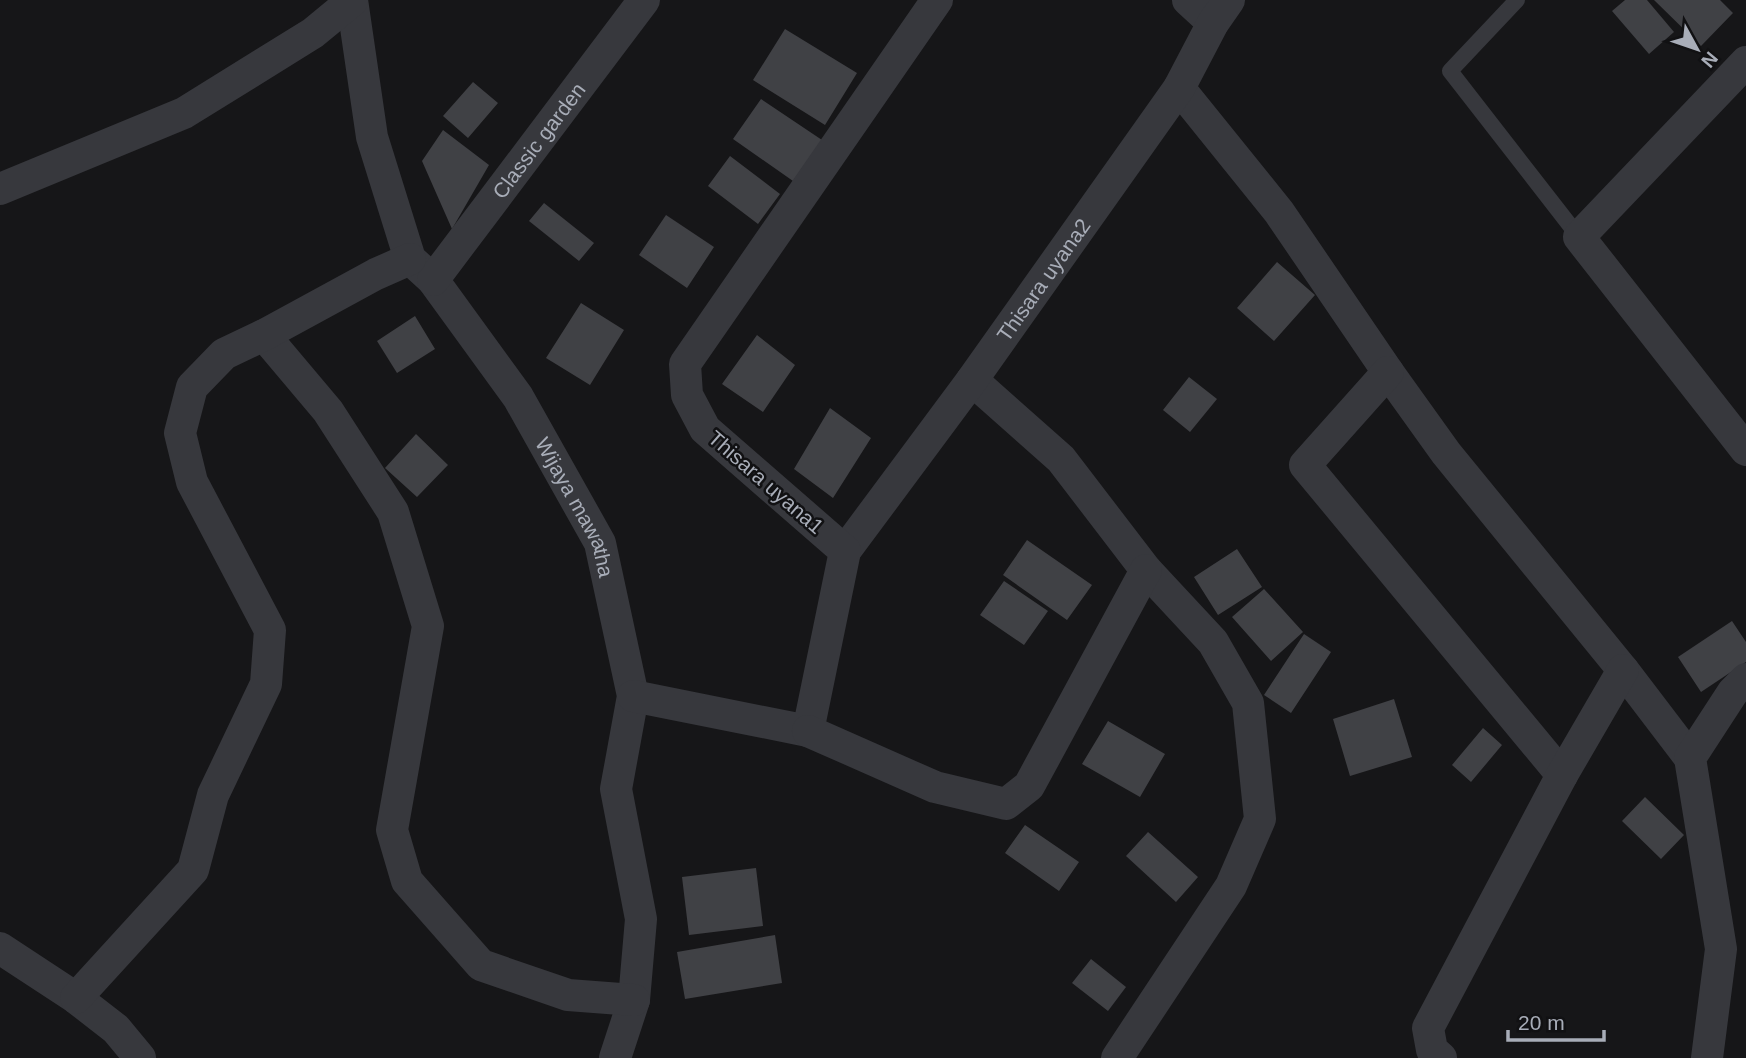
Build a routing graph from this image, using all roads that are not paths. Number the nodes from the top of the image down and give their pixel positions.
1 (352, 0) edge
2 (644, 0) edge
3 (937, 0) edge
4 (1188, 0) edge
5 (1517, 0) edge
6 (1221, 12) edge
7 (1746, 62) edge
8 (1179, 88) junction
9 (0, 189) edge
10 (1579, 237) junction
11 (410, 259) junction
12 (433, 280) junction
13 (264, 335) junction
14 (1388, 372) junction
15 (972, 380) junction
16 (1746, 450) edge
17 (845, 551) junction
18 (1146, 570) junction
19 (1623, 670) junction
20 (1746, 679) edge
21 (633, 696) junction
22 (808, 730) junction
23 (1690, 758) junction
24 (1562, 775) junction
25 (0, 948) edge
26 (76, 998) junction
27 (634, 1000) junction
28 (140, 1058) edge
29 (615, 1058) edge
30 (1117, 1058) edge
31 (1441, 1058) edge
32 (1707, 1058) edge

1 - 9 street
1 - 11 street
2 - 12 street, Classic garden
3 - 17 street, Thisara uyana1
4 - 6 street
5 - 10 lane
6 - 8 street, Thisara uyana2
7 - 10 street
8 - 14 street
8 - 15 street, Thisara uyana2
10 - 16 street
11 - 12 street, Wijaya mawatha
11 - 13 street
12 - 21 street, Wijaya mawatha
13 - 26 street
13 - 27 street
14 - 19 street
14 - 24 street
15 - 17 street, Thisara uyana2
15 - 18 street
17 - 22 street
18 - 22 street
18 - 30 street
19 - 23 street
19 - 24 street
20 - 23 street
21 - 22 street
21 - 27 street, Wijaya mawatha
23 - 32 street
24 - 31 street
25 - 26 street
26 - 28 street
27 - 29 street, Wijaya mawatha

